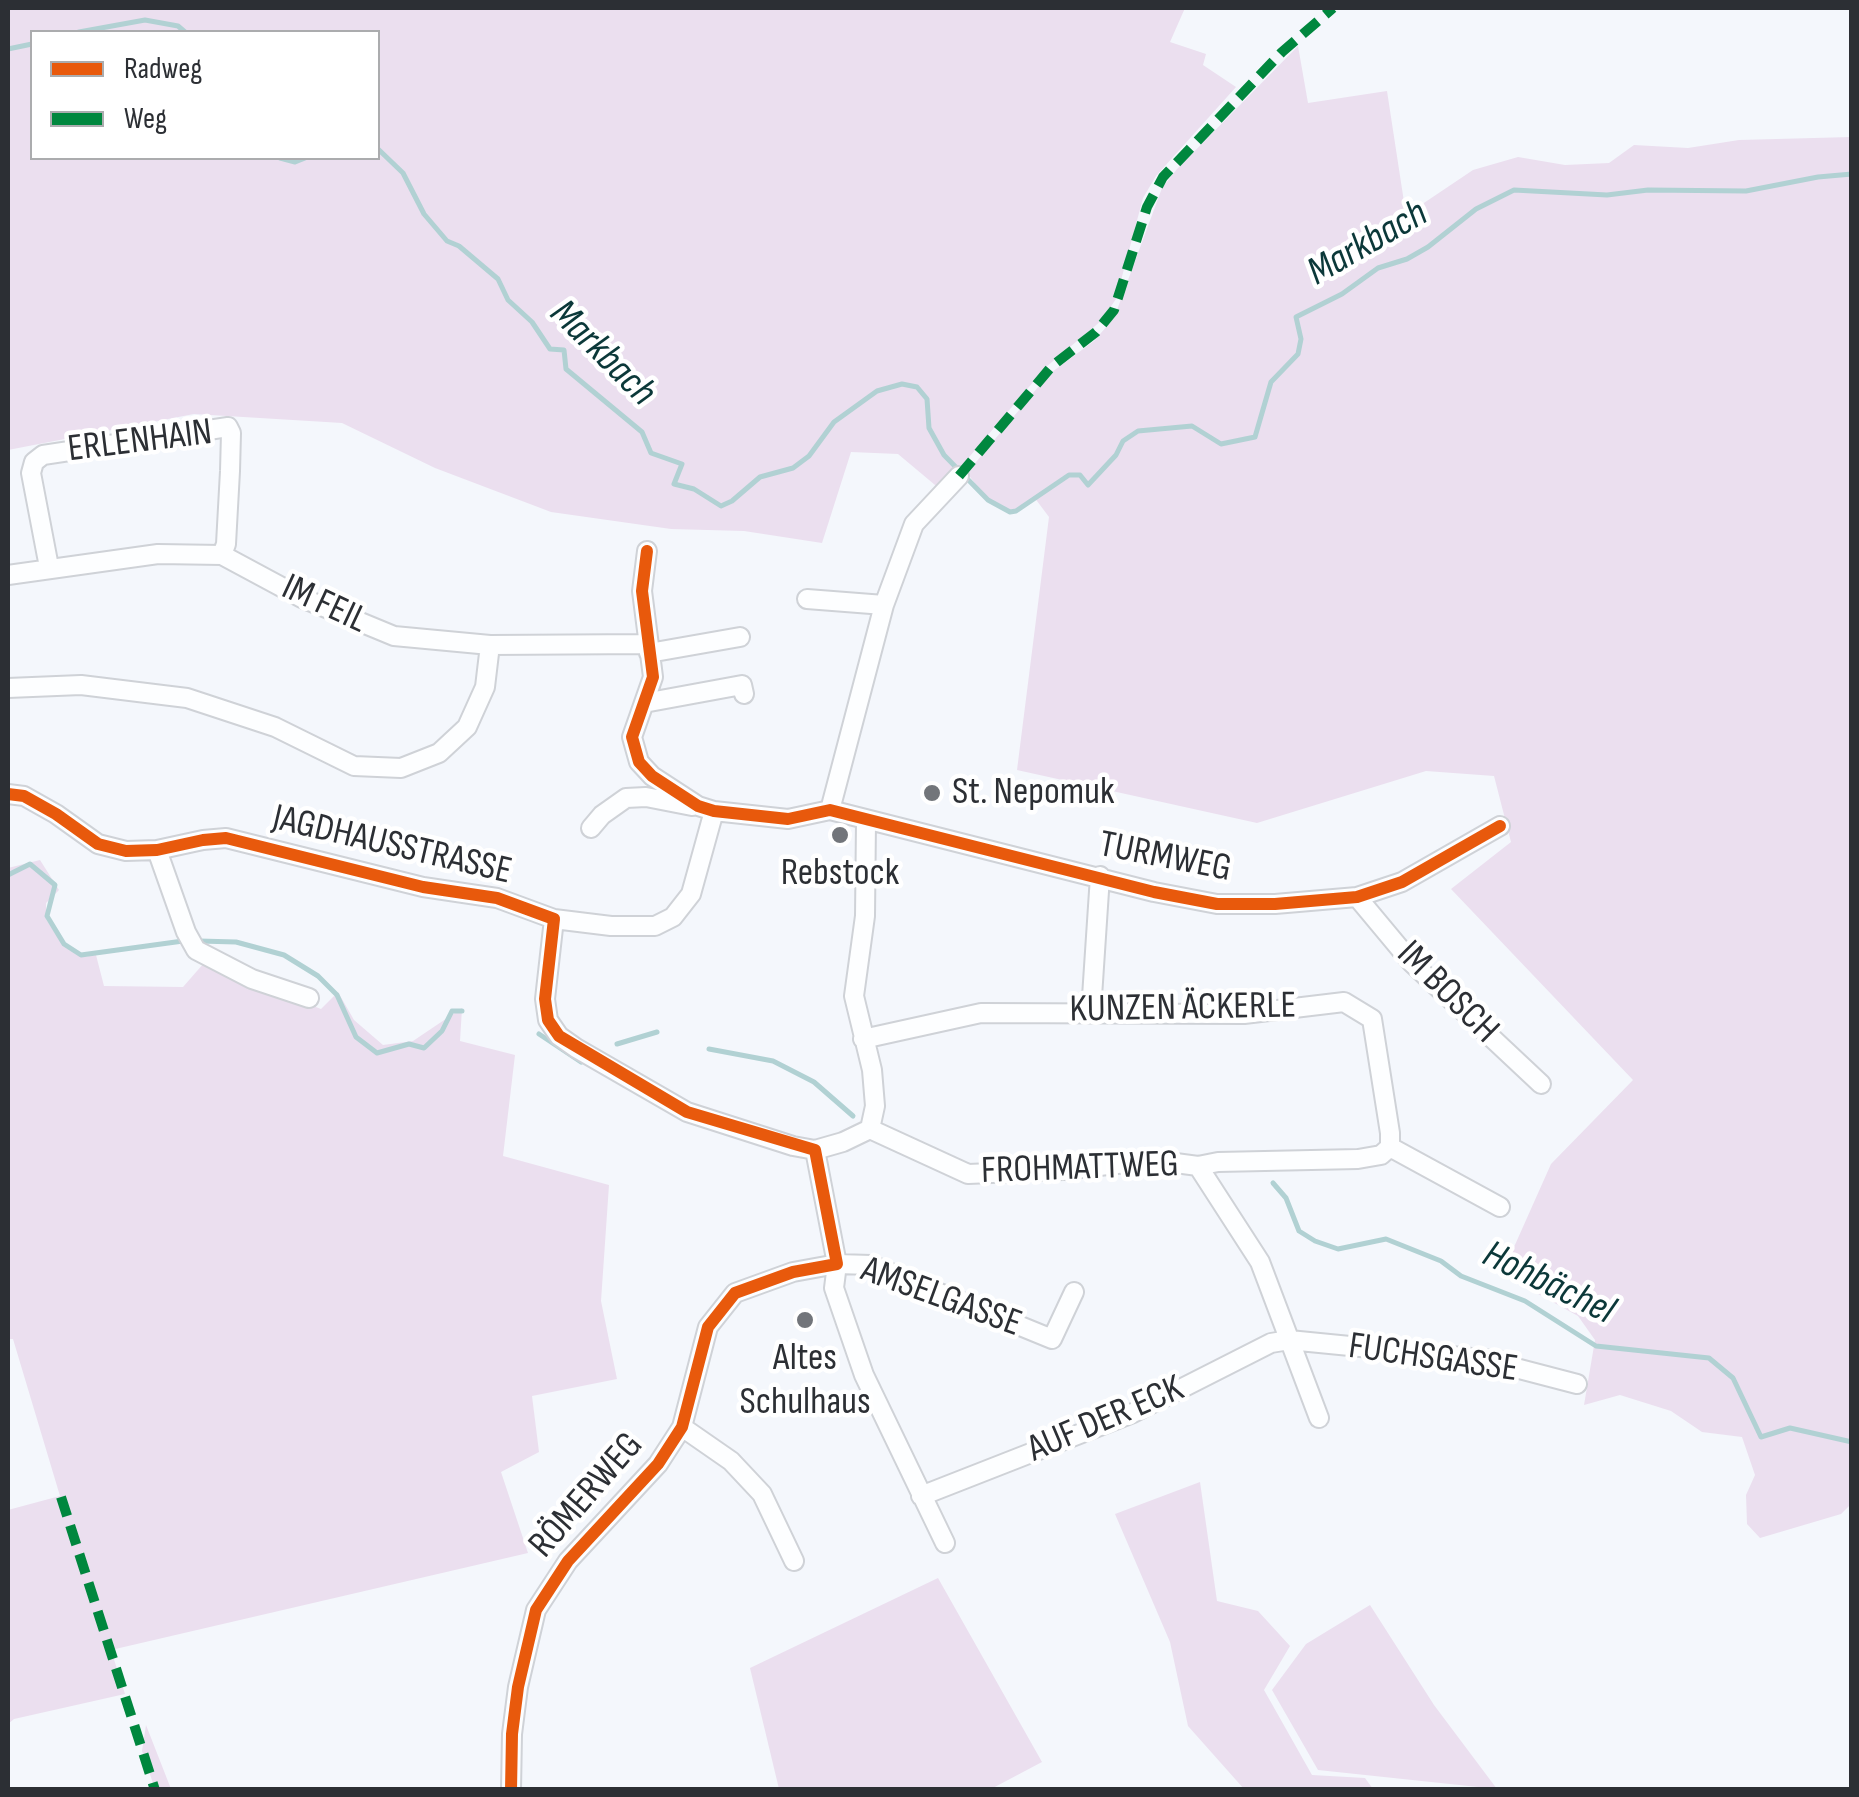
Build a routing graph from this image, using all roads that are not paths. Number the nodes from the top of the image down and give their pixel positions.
1 (959, 476) dead end
2 (647, 551) dead end
3 (222, 555) junction
4 (49, 567) junction
5 (8, 575) edge
6 (806, 599) dead end
7 (884, 605) junction
8 (740, 637) dead end
9 (490, 645) junction
10 (648, 648) junction
11 (8, 688) edge
12 (744, 694) dead end
13 (644, 704) junction
14 (8, 794) edge
15 (706, 808) junction
16 (830, 810) junction
17 (866, 822) junction
18 (1500, 826) dead end
19 (591, 828) dead end
20 (157, 850) junction
21 (1100, 876) junction
22 (1358, 898) junction
23 (554, 920) junction
24 (309, 998) dead end
25 (1091, 1012) junction
26 (863, 1038) junction
27 (1540, 1084) dead end
28 (870, 1129) junction
29 (1390, 1147) junction
30 (815, 1150) junction
31 (1198, 1166) junction
32 (1500, 1207) dead end
33 (837, 1264) junction
34 (1074, 1292) dead end
35 (1288, 1340) junction
36 (1576, 1384) dead end
37 (1319, 1418) dead end
38 (682, 1428) junction
39 (921, 1496) junction
40 (945, 1543) dead end
41 (794, 1561) dead end
42 (511, 1790) edge

1 - 7 street
2 - 10 street
3 - 4 street, IM FEIL
3 - 4 street, ERLENHAIN
3 - 9 street, IM FEIL
4 - 5 street, IM FEIL
6 - 7 street
7 - 16 street
8 - 10 street, IM FEIL
9 - 10 street, IM FEIL
9 - 11 street
10 - 13 street
12 - 13 street
13 - 15 street
14 - 20 street, JAGDHAUSSTRASSE
15 - 16 street
15 - 19 street
15 - 23 street
16 - 17 street, TURMWEG
17 - 21 street, TURMWEG
17 - 26 street
18 - 22 street, TURMWEG
20 - 23 street, JAGDHAUSSTRASSE
20 - 24 street
21 - 22 street, TURMWEG
21 - 25 street
22 - 27 street, IM BOSCH
23 - 30 street, JAGDHAUSSTRASSE
25 - 26 street, KUNZEN ÄCKERLE
25 - 29 street, KUNZEN ÄCKERLE
26 - 28 street
28 - 30 street
28 - 31 street, FROHMATTWEG
29 - 31 street
29 - 32 street
30 - 33 street
31 - 35 street, FROHMATTWEG
33 - 34 street, AMSELGASSE
33 - 38 street, RÖMERWEG
33 - 39 street
35 - 36 street, FUCHSGASSE
35 - 37 street, FROHMATTWEG
35 - 39 street, AUF DER ECK
38 - 41 street
38 - 42 street, RÖMERWEG
39 - 40 street

